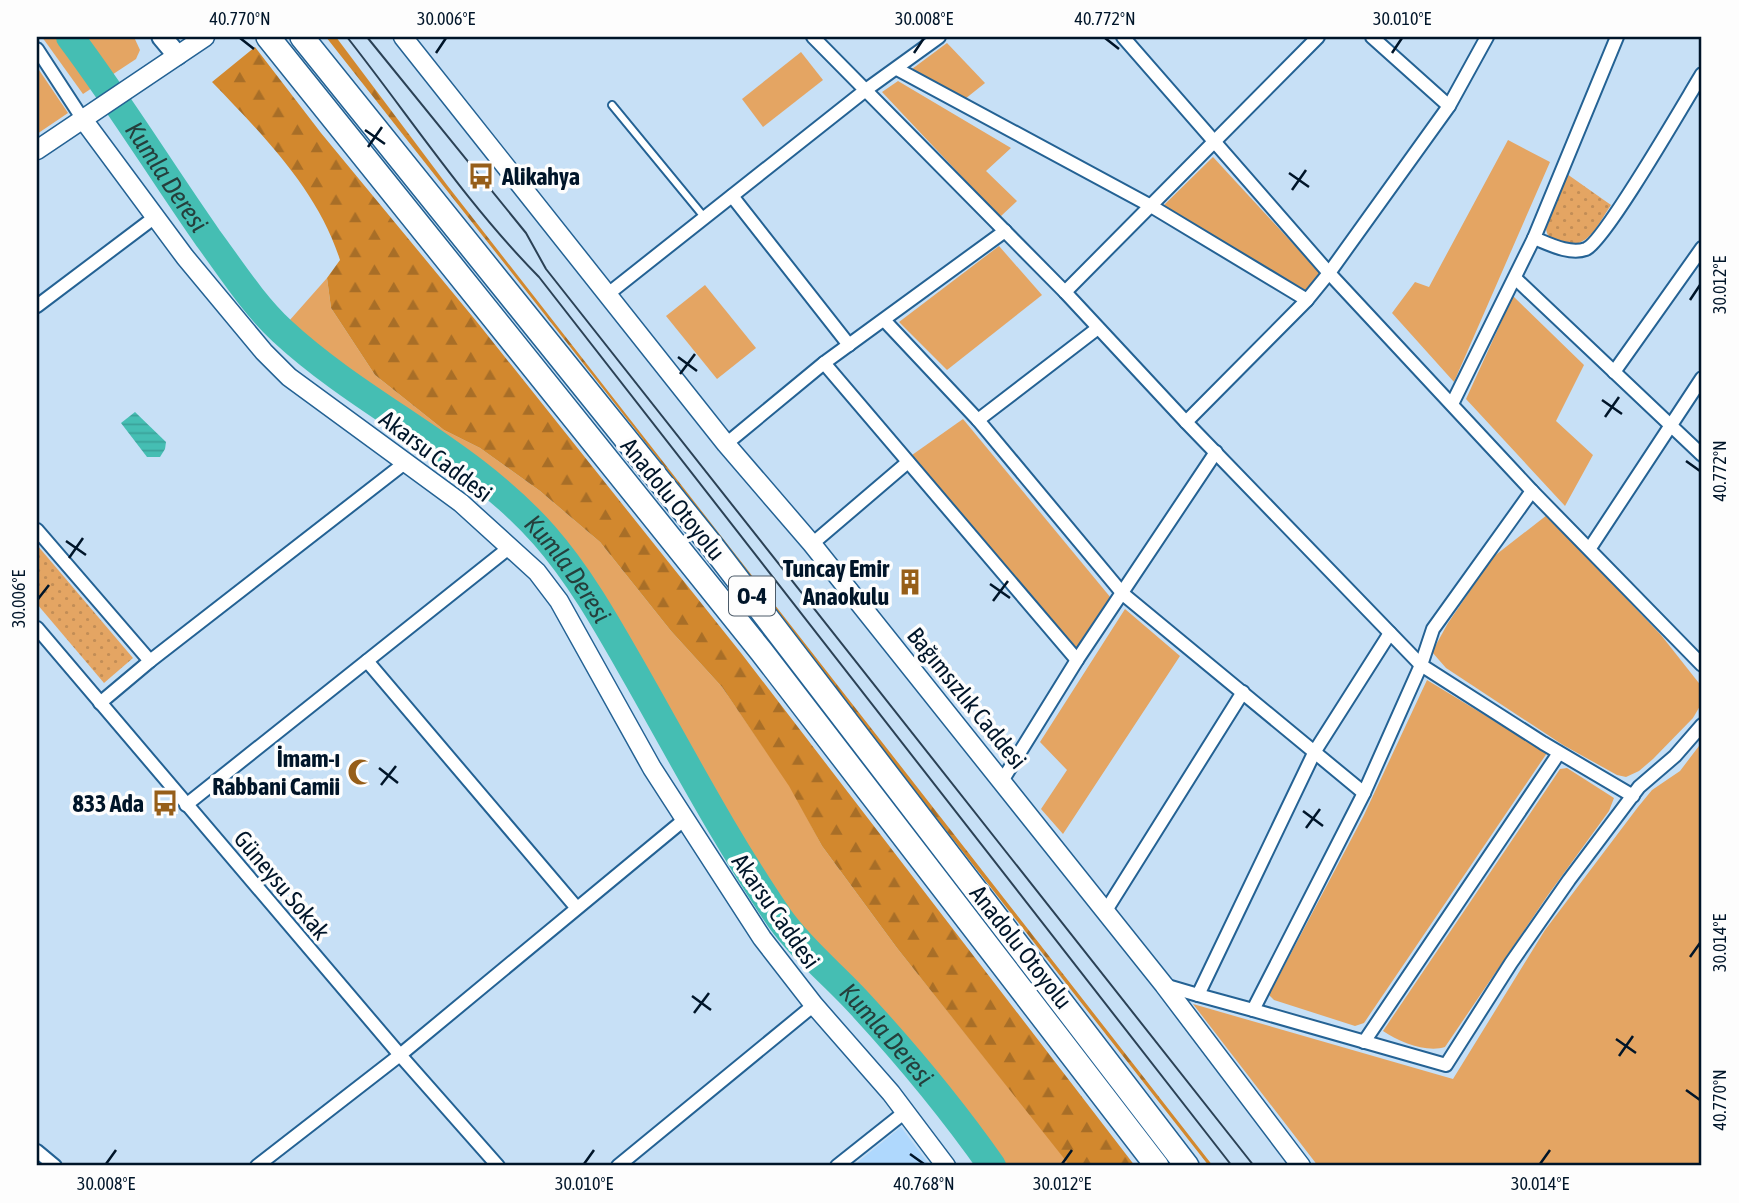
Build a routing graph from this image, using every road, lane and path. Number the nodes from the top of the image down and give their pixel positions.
1 (162, 37) edge
2 (205, 37) edge
3 (302, 37) edge
4 (403, 37) edge
5 (813, 37) edge
6 (939, 37) edge
7 (1318, 37) edge
8 (1372, 37) edge
9 (1487, 37) edge
10 (1617, 37) edge
11 (1127, 38) edge
12 (271, 40) edge
13 (37, 49) edge
14 (177, 55) junction
15 (897, 69) junction
16 (1702, 74) edge
17 (867, 89) junction
18 (612, 105) dead end
19 (1449, 106) junction
20 (90, 113) junction
21 (1213, 142) junction
22 (37, 150) edge
23 (732, 196) junction
24 (1152, 206) junction
25 (155, 217) junction
26 (705, 218) junction
27 (1004, 231) junction
28 (1534, 238) junction
29 (1702, 248) edge
30 (1329, 273) junction
31 (1515, 278) junction
32 (1065, 292) junction
33 (608, 293) junction
34 (1307, 300) junction
35 (37, 306) edge
36 (884, 320) junction
37 (1098, 328) junction
38 (849, 345) junction
39 (824, 363) junction
40 (1614, 372) junction
41 (1702, 377) edge
42 (1452, 404) junction
43 (978, 420) junction
44 (1186, 422) junction
45 (1669, 425) junction
46 (726, 444) junction
47 (1216, 452) junction
48 (1702, 455) edge
49 (406, 462) junction
50 (908, 462) junction
51 (1532, 491) junction
52 (37, 530) edge
53 (812, 544) junction
54 (510, 547) junction
55 (1590, 548) junction
56 (1123, 594) junction
57 (37, 628) edge
58 (1390, 634) junction
59 (1077, 660) junction
60 (150, 661) junction
61 (367, 661) junction
62 (1421, 665) junction
63 (1702, 665) edge
64 (1243, 692) junction
65 (100, 703) junction
66 (1702, 725) edge
67 (1315, 751) junction
68 (1559, 753) junction
69 (1002, 781) junction
70 (1364, 793) junction
71 (1633, 796) junction
72 (186, 805) junction
73 (685, 819) junction
74 (576, 907) junction
75 (1105, 912) junction
76 (1164, 985) junction
77 (1198, 995) junction
78 (814, 1005) junction
79 (1254, 1010) junction
80 (1364, 1042) junction
81 (400, 1055) junction
82 (905, 1112) junction
83 (37, 1151) edge
84 (55, 1166) edge
85 (257, 1166) edge
86 (498, 1166) edge
87 (618, 1166) edge
88 (837, 1166) edge
89 (946, 1166) edge
90 (1157, 1166) edge
91 (1187, 1166) edge
92 (1301, 1166) edge

1 - 14 main road
2 - 14 main road
3 - 91 highway, Anadolu Otoyolu / O-4
4 - 33 main road, Bağımsızlık Caddesi
5 - 17 street
6 - 15 street
7 - 21 street
8 - 19 street
9 - 19 street
10 - 28 street
11 - 21 street
12 - 90 highway, Anadolu Otoyolu / O-4
13 - 20 street, Akarsu Caddesi
14 - 20 main road
15 - 17 street
15 - 24 street
16 - 28 street
17 - 23 street
17 - 27 street
18 - 26 lane
19 - 30 street
20 - 22 main road
20 - 25 main road, Akarsu Caddesi
21 - 24 street
21 - 30 street
23 - 26 street
23 - 38 street
24 - 32 street
24 - 34 street
25 - 35 street
25 - 49 main road, Akarsu Caddesi
26 - 33 street
27 - 32 street
27 - 36 street
28 - 31 street
29 - 40 street
30 - 34 street
30 - 42 street
31 - 40 street
31 - 42 street
32 - 37 street
33 - 46 main road, Bağımsızlık Caddesi
34 - 44 street
36 - 38 street
36 - 43 street
37 - 43 street
37 - 44 street
38 - 39 street
39 - 46 street
39 - 50 street
40 - 45 street
41 - 45 street
42 - 51 street
43 - 56 street
44 - 47 street
45 - 48 street
45 - 55 street
46 - 53 main road, Bağımsızlık Caddesi
47 - 56 street
47 - 58 street
49 - 54 main road, Akarsu Caddesi
49 - 60 street
50 - 53 street
50 - 59 street
51 - 55 street
51 - 62 street
52 - 60 street
53 - 69 main road, Bağımsızlık Caddesi
54 - 61 street
54 - 73 main road, Akarsu Caddesi
55 - 63 street
56 - 59 street
56 - 64 street
57 - 65 street, Güneysu Sokak
58 - 62 street
58 - 67 street
59 - 69 street
60 - 65 street
61 - 72 street
61 - 74 street
62 - 68 street
62 - 70 street
64 - 67 street
64 - 75 street
65 - 72 street, Güneysu Sokak
66 - 71 street
67 - 70 street
67 - 77 street
68 - 71 street
68 - 80 street
69 - 75 main road, Bağımsızlık Caddesi
70 - 79 street
71 - 80 street
72 - 81 street, Güneysu Sokak
73 - 74 street
73 - 78 main road, Akarsu Caddesi
74 - 81 street
75 - 76 main road, Bağımsızlık Caddesi
76 - 77 street
76 - 92 main road, Bağımsızlık Caddesi
77 - 79 street
78 - 82 main road, Akarsu Caddesi
78 - 87 street
79 - 80 street
81 - 85 street
81 - 86 street, Güneysu Sokak
82 - 88 street
82 - 89 main road, Akarsu Caddesi
83 - 84 street

